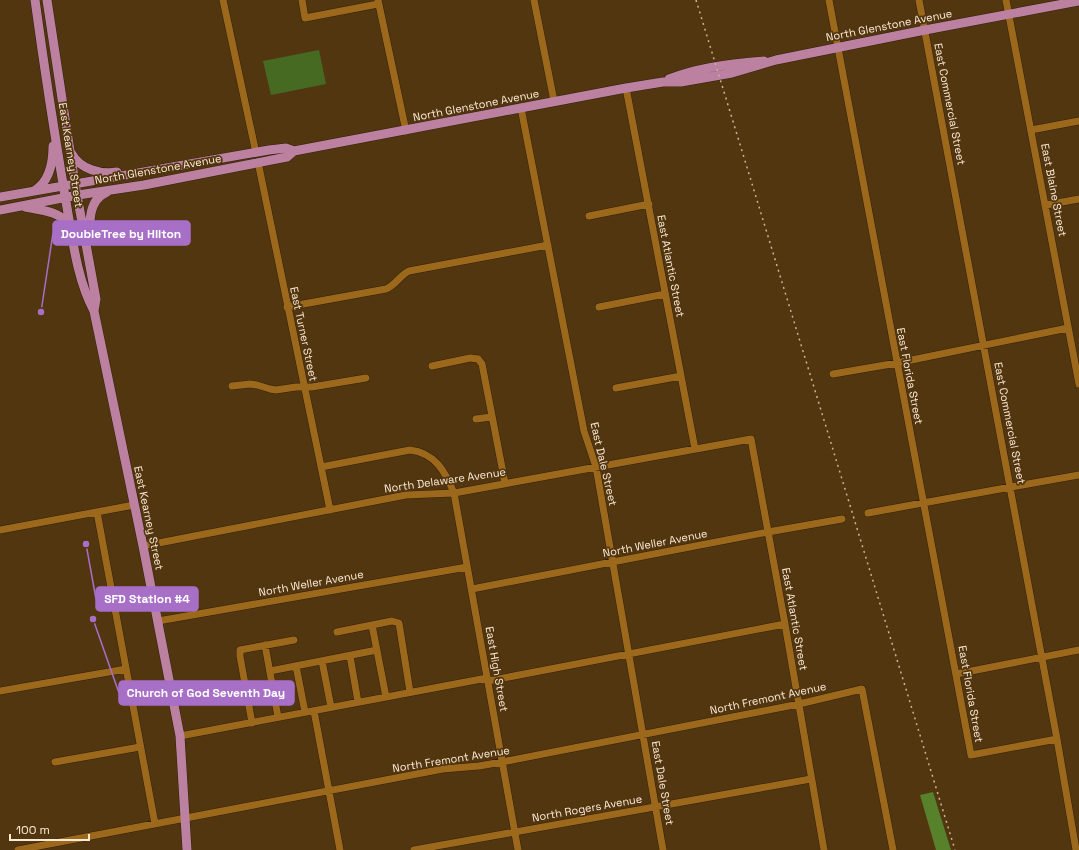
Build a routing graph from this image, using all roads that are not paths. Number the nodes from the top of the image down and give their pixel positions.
1 (35, 0) edge
2 (47, 0) edge
3 (223, 0) edge
4 (302, 0) edge
5 (534, 0) edge
6 (829, 0) edge
7 (919, 0) edge
8 (1006, 0) edge
9 (1079, 1) edge
10 (378, 2) edge
11 (1009, 14) junction
12 (925, 30) junction
13 (40, 35) junction
14 (838, 48) junction
15 (626, 88) junction
16 (554, 102) junction
17 (521, 108) junction
18 (1079, 121) edge
19 (1031, 130) junction
20 (406, 131) junction
21 (290, 149) junction
22 (71, 153) junction
23 (256, 153) junction
24 (258, 162) junction
25 (193, 164) junction
26 (217, 170) junction
27 (75, 184) junction
28 (63, 186) junction
29 (114, 190) junction
30 (32, 192) junction
31 (78, 195) junction
32 (0, 197) edge
33 (65, 198) junction
34 (1079, 199) edge
35 (649, 204) junction
36 (1046, 205) junction
37 (20, 206) junction
38 (0, 210) edge
39 (589, 216) dead end
40 (70, 225) junction
41 (548, 245) junction
42 (88, 261) junction
43 (665, 294) junction
44 (288, 307) junction
45 (599, 307) dead end
46 (94, 311) junction
47 (1068, 328) junction
48 (984, 346) junction
49 (896, 363) junction
50 (432, 366) dead end
51 (833, 374) dead end
52 (681, 376) junction
53 (366, 378) dead end
54 (1079, 384) edge
55 (232, 386) dead end
56 (304, 387) junction
57 (616, 388) dead end
58 (491, 417) junction
59 (476, 420) dead end
60 (751, 439) joint
61 (695, 449) junction
62 (321, 467) junction
63 (596, 467) junction
64 (1079, 475) edge
65 (505, 483) junction
66 (1010, 486) junction
67 (454, 493) junction
68 (924, 504) junction
69 (134, 505) junction
70 (330, 510) junction
71 (97, 512) junction
72 (868, 514) dead end
73 (842, 519) dead end
74 (0, 530) edge
75 (768, 532) junction
76 (143, 546) junction
77 (613, 562) junction
78 (467, 566) junction
79 (472, 589) junction
80 (158, 621) junction
81 (785, 624) junction
82 (372, 625) junction
83 (337, 632) dead end
84 (294, 640) dead end
85 (265, 645) junction
86 (377, 650) junction
87 (1079, 650) edge
88 (628, 653) junction
89 (350, 656) junction
90 (1042, 657) junction
91 (322, 661) junction
92 (296, 666) junction
93 (126, 669) junction
94 (270, 671) junction
95 (956, 674) junction
96 (488, 679) junction
97 (0, 691) edge
98 (410, 692) junction
99 (386, 697) junction
100 (358, 702) junction
101 (799, 704) junction
102 (332, 707) junction
103 (314, 710) junction
104 (305, 712) junction
105 (278, 717) junction
106 (252, 723) junction
107 (643, 735) junction
108 (180, 736) junction
109 (1058, 739) junction
110 (140, 747) junction
111 (55, 762) dead end
112 (502, 762) junction
113 (811, 779) junction
114 (328, 791) junction
115 (656, 807) junction
116 (184, 818) junction
117 (155, 824) junction
118 (515, 832) junction
119 (18, 850) edge
120 (187, 850) edge
121 (340, 850) edge
122 (414, 850) edge
123 (518, 850) edge
124 (664, 850) edge
125 (824, 850) edge
126 (893, 850) edge
127 (1076, 850) edge

1 - 13 main road, East Kearney Street
2 - 22 main road, East Kearney Street
3 - 23 street
4 - 10 street
5 - 16 street
6 - 14 street, East Florida Street
7 - 12 street, East Commercial Street
8 - 11 street, East Blaine Street
9 - 11 main road, North Glenstone Avenue
10 - 20 street
11 - 12 main road, North Glenstone Avenue
11 - 19 street, East Blaine Street
12 - 14 main road, North Glenstone Avenue
12 - 48 street, East Commercial Street
13 - 28 main road, East Kearney Street
13 - 30 main road
14 - 15 main road, North Glenstone Avenue
14 - 49 street, East Florida Street
15 - 16 main road, North Glenstone Avenue
15 - 35 street, East Atlantic Street
16 - 17 main road, North Glenstone Avenue
17 - 20 main road, North Glenstone Avenue
17 - 41 street, East Dale Street
18 - 19 street
19 - 36 street, East Blaine Street
20 - 21 main road, North Glenstone Avenue
21 - 23 main road, North Glenstone Avenue
21 - 24 main road, North Glenstone Avenue
22 - 25 main road
22 - 27 main road, East Kearney Street
23 - 25 main road, North Glenstone Avenue
23 - 26 main road
24 - 26 main road, North Glenstone Avenue
24 - 44 street, East Turner Street
25 - 27 main road, North Glenstone Avenue
26 - 29 main road, North Glenstone Avenue
27 - 28 main road, North Glenstone Avenue
27 - 31 main road, East Kearney Street
28 - 30 main road, North Glenstone Avenue
28 - 33 main road, East Kearney Street
29 - 31 main road, North Glenstone Avenue
29 - 42 main road
30 - 32 main road, North Glenstone Avenue
31 - 33 main road, North Glenstone Avenue
31 - 42 main road, East Kearney Street
33 - 37 main road, North Glenstone Avenue
33 - 40 main road, East Kearney Street
34 - 36 street
35 - 39 street
35 - 43 street, East Atlantic Street
36 - 47 street, East Blaine Street
37 - 38 main road, North Glenstone Avenue
37 - 40 main road
40 - 46 main road, East Kearney Street
41 - 44 street
41 - 63 street, East Dale Street
42 - 46 main road, East Kearney Street
43 - 45 street
43 - 52 street, East Atlantic Street
44 - 56 street, East Turner Street
46 - 69 main road, East Kearney Street
47 - 48 street
47 - 54 street, East Blaine Street
48 - 49 street
48 - 66 street, East Commercial Street
49 - 51 street
49 - 68 street, East Florida Street
50 - 58 street
52 - 57 street
52 - 61 street, East Atlantic Street
53 - 56 street
55 - 56 street
56 - 62 street, East Turner Street
58 - 59 street
58 - 65 street
60 - 61 street, North Delaware Avenue
60 - 75 street, East Atlantic Street
61 - 63 street, North Delaware Avenue
62 - 67 street, East High Street
62 - 70 street, East Turner Street
63 - 65 street, North Delaware Avenue
63 - 77 street, East Dale Street
64 - 66 street
65 - 67 street, North Delaware Avenue
66 - 68 street
66 - 90 street, East Commercial Street
67 - 70 street, North Delaware Avenue
67 - 78 street, East High Street
68 - 72 street
68 - 95 street, East Florida Street
69 - 71 street
69 - 76 main road, East Kearney Street
70 - 76 street, North Delaware Avenue
71 - 74 street
71 - 93 street
73 - 75 street, North Weller Avenue
75 - 77 street, North Weller Avenue
75 - 81 street, East Atlantic Street
76 - 80 main road, East Kearney Street
77 - 79 street, North Weller Avenue
77 - 88 street, East Dale Street
78 - 79 street, East High Street
78 - 80 street, North Weller Avenue
79 - 96 street, East High Street
80 - 108 main road, East Kearney Street
81 - 88 street
81 - 101 street, East Atlantic Street
82 - 83 street
82 - 86 street
82 - 98 street
84 - 85 street
85 - 94 street
85 - 106 street
86 - 89 street
86 - 99 street
87 - 90 street
88 - 96 street
88 - 107 street, East Dale Street
89 - 91 street
89 - 100 street
90 - 95 street
90 - 109 street, East Commercial Street
91 - 92 street
91 - 102 street
92 - 94 street
92 - 104 street
93 - 97 street
93 - 110 street
94 - 105 street
95 - 109 street, East Florida Street
96 - 98 street
96 - 112 street, East High Street
98 - 99 street
99 - 100 street
100 - 102 street
101 - 107 street, North Fremont Avenue
101 - 113 street, East Atlantic Street
101 - 126 street, North Fremont Avenue
102 - 103 street
103 - 104 street
103 - 114 street
104 - 105 street
105 - 106 street
106 - 108 street
107 - 112 street, North Fremont Avenue
107 - 115 street, East Dale Street
108 - 116 main road, East Kearney Street
109 - 127 street, East Commercial Street
110 - 111 street
110 - 117 street
112 - 114 street, North Fremont Avenue
112 - 118 street, East High Street
113 - 115 street, North Rogers Avenue
113 - 125 street, East Atlantic Street
114 - 116 street, North Fremont Avenue
114 - 121 street
115 - 118 street, North Rogers Avenue
115 - 124 street, East Dale Street
116 - 117 street, North Fremont Avenue
116 - 120 main road, East Kearney Street
117 - 119 street, North Fremont Avenue
118 - 122 street, North Rogers Avenue
118 - 123 street, East High Street

